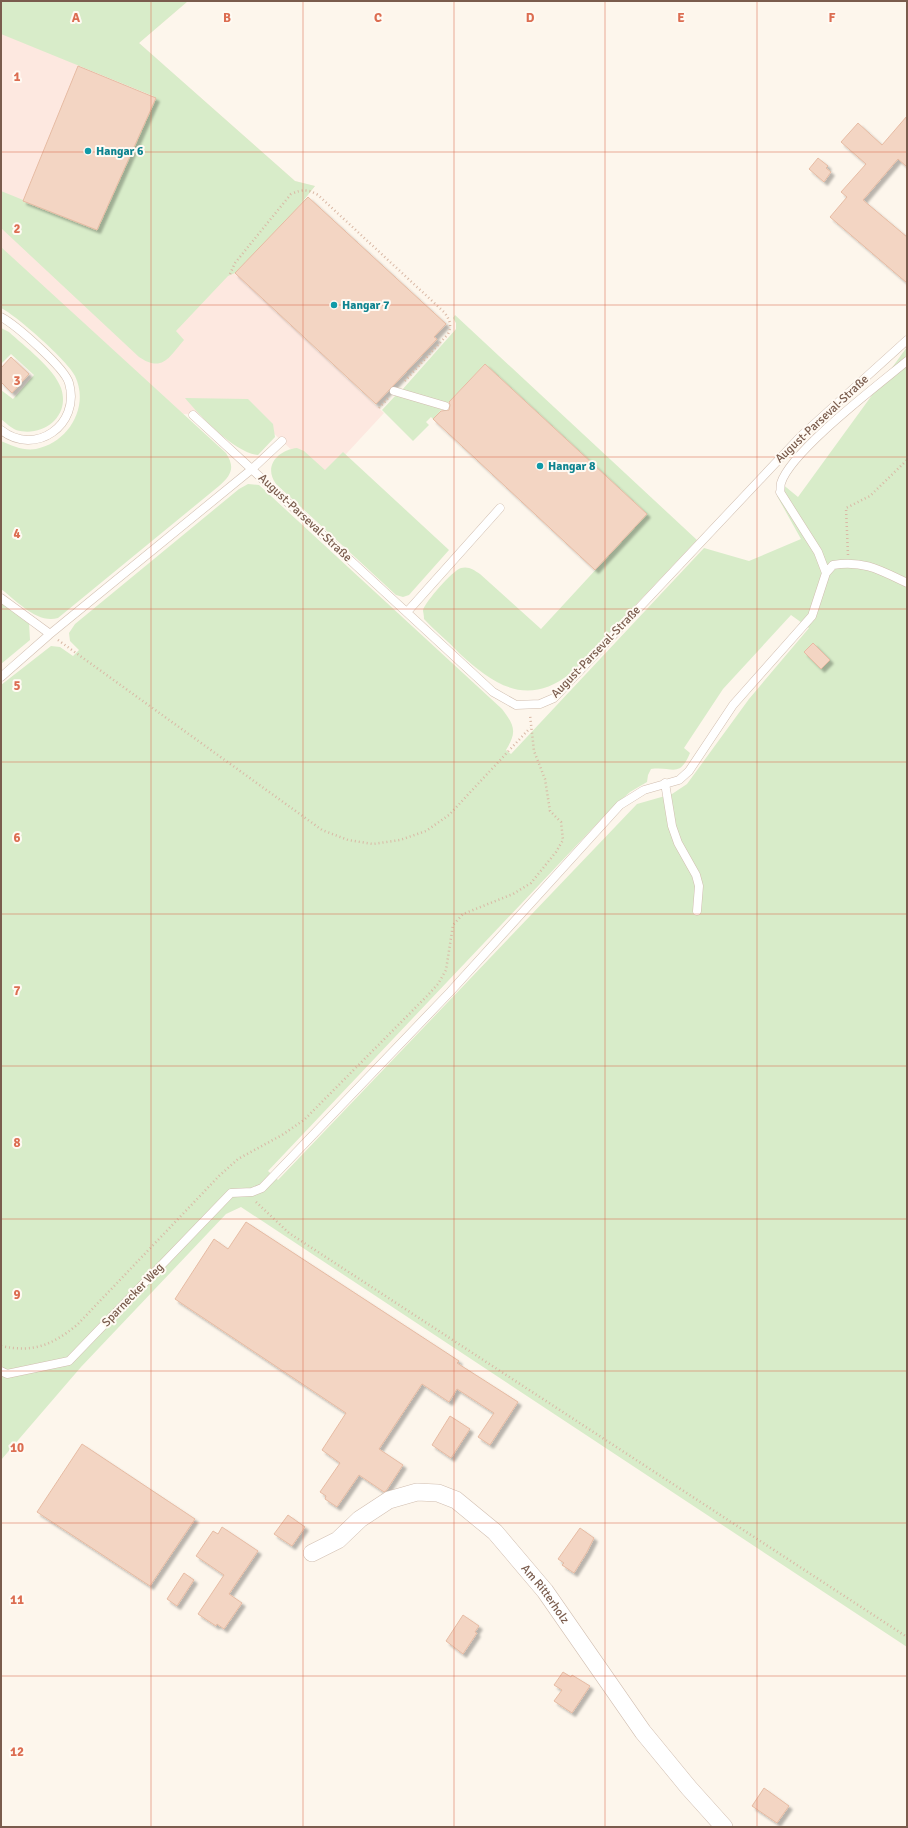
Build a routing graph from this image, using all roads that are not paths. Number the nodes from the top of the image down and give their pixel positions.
1 (1, 317) edge
2 (907, 340) edge
3 (907, 361) edge
4 (394, 391) road end
5 (445, 406) dead end
6 (193, 415) dead end
7 (1, 430) edge
8 (282, 441) dead end
9 (252, 469) junction
10 (500, 508) dead end
11 (826, 573) junction
12 (907, 583) edge
13 (1, 598) edge
14 (407, 612) junction
15 (50, 634) junction
16 (1, 677) edge
17 (665, 783) junction
18 (697, 911) dead end
19 (1, 1371) edge
20 (312, 1554) dead end
21 (724, 1827) edge

1 - 7 lane
2 - 14 lane, August-Parseval-Straße
3 - 11 lane
4 - 5 lane
6 - 9 lane, August-Parseval-Straße
8 - 9 lane
9 - 14 lane, August-Parseval-Straße
9 - 15 lane
10 - 14 lane
11 - 12 lane
11 - 17 lane
13 - 15 lane
15 - 16 lane
17 - 18 lane
17 - 19 lane, Sparnecker Weg
20 - 21 street, Am Ritterholz

